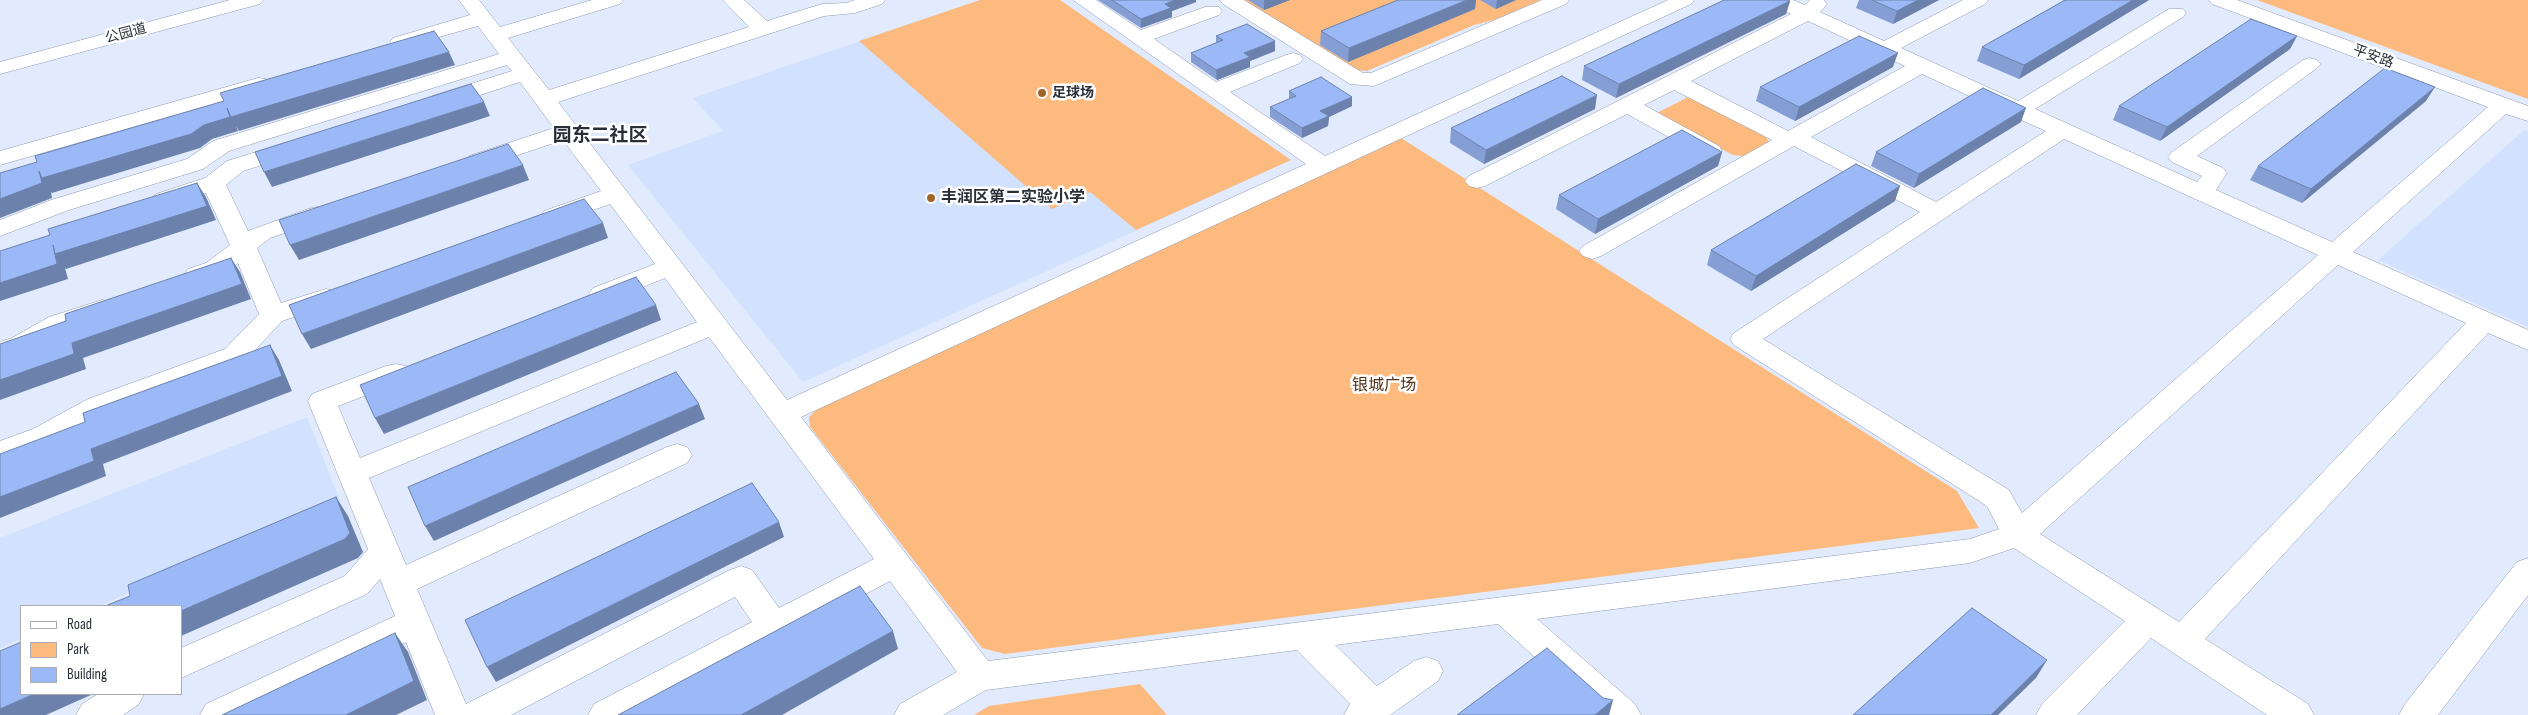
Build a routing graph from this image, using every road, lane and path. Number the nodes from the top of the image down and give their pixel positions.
1 (253, 0) edge
2 (613, 0) edge
3 (733, 0) edge
4 (875, 0) edge
5 (1083, 0) edge
6 (1230, 0) edge
7 (1559, 0) edge
8 (1684, 0) edge
9 (1777, 0) edge
10 (1978, 0) edge
11 (2219, 0) edge
12 (1812, 7) edge
13 (1212, 11) dead end
14 (2176, 13) dead end
15 (482, 18) edge
16 (764, 29) junction
17 (1139, 38) junction
18 (378, 48) edge
19 (1884, 49) junction
20 (1292, 58) dead end
21 (2310, 64) dead end
22 (518, 65) junction
23 (1920, 66) junction
24 (0, 68) edge
25 (274, 79) edge
26 (1674, 81) junction
27 (1214, 90) junction
28 (1592, 96) edge
29 (544, 99) junction
30 (2503, 105) junction
31 (1622, 108) junction
32 (2018, 110) junction
33 (2528, 114) edge
34 (356, 127) edge
35 (2062, 130) junction
36 (568, 131) junction
37 (1791, 139) junction
38 (310, 142) edge
39 (0, 158) edge
40 (195, 164) junction
41 (235, 166) junction
42 (1324, 166) junction
43 (1741, 167) junction
44 (456, 168) edge
45 (1477, 181) dead end
46 (213, 183) junction
47 (2202, 193) junction
48 (615, 194) junction
49 (147, 204) edge
50 (335, 208) edge
51 (1937, 212) junction
52 (532, 224) edge
53 (0, 229) edge
54 (244, 247) junction
55 (1592, 250) dead end
56 (2335, 254) junction
57 (671, 267) junction
58 (178, 282) edge
59 (347, 289) edge
60 (122, 301) edge
61 (579, 303) edge
62 (274, 316) junction
63 (2484, 321) junction
64 (714, 325) junction
65 (2528, 341) edge
66 (0, 351) edge
67 (423, 362) edge
68 (782, 414) junction
69 (0, 452) edge
70 (678, 454) dead end
71 (352, 473) junction
72 (2018, 535) junction
73 (385, 551) junction
74 (895, 563) junction
75 (2528, 571) edge
76 (398, 583) junction
77 (1506, 611) junction
78 (2148, 619) junction
79 (415, 622) junction
80 (773, 627) junction
81 (1304, 635) junction
82 (2182, 641) junction
83 (182, 664) edge
84 (1426, 671) dead end
85 (980, 676) junction
86 (124, 695) edge
87 (444, 709) edge
88 (1369, 711) edge
89 (94, 715) edge
90 (218, 715) edge
91 (478, 715) edge
92 (606, 715) edge
93 (912, 715) edge
94 (1623, 715) edge
95 (2054, 715) edge
96 (2296, 715) edge
97 (2417, 715) edge

1 - 24 street, 公园道
2 - 15 street
3 - 16 street
4 - 16 street
5 - 17 street
6 - 7 street
8 - 42 street
9 - 12 street
10 - 19 street
11 - 30 street, 平安路
12 - 19 street
12 - 26 street
13 - 17 street
14 - 32 street
15 - 18 street
15 - 22 street
16 - 29 street
17 - 27 street
19 - 23 street
20 - 27 street
21 - 47 street
22 - 29 street
22 - 34 street
22 - 40 street
23 - 32 street
23 - 37 street
25 - 39 street
26 - 31 street
26 - 37 street
27 - 42 street
28 - 31 street
29 - 36 street
30 - 33 street, 平安路
30 - 56 street
31 - 43 street
31 - 45 street
32 - 35 street
35 - 47 street
35 - 51 street
36 - 44 street
36 - 48 street
37 - 43 street
37 - 51 street
38 - 41 street
40 - 41 street
40 - 53 street
41 - 46 street
42 - 68 street
43 - 55 street
46 - 49 street
46 - 54 street
47 - 56 street
48 - 52 street
48 - 57 street
50 - 54 street
51 - 72 street
54 - 58 street
54 - 62 street
56 - 63 street
56 - 72 street
57 - 61 street
57 - 64 street
59 - 62 street
60 - 66 street
62 - 69 street
63 - 65 street
63 - 82 street
64 - 68 street
64 - 71 street
67 - 71 street
68 - 74 street
70 - 76 street
71 - 73 street
72 - 77 street
72 - 78 street
73 - 76 street
73 - 83 street
74 - 80 street
74 - 85 street
75 - 97 street
76 - 79 street
77 - 81 street
77 - 94 street
78 - 82 street
78 - 95 street
79 - 87 street
79 - 90 street
80 - 91 street
80 - 92 street
81 - 85 street
81 - 88 street
82 - 96 street
84 - 88 street
85 - 93 street
86 - 89 street

